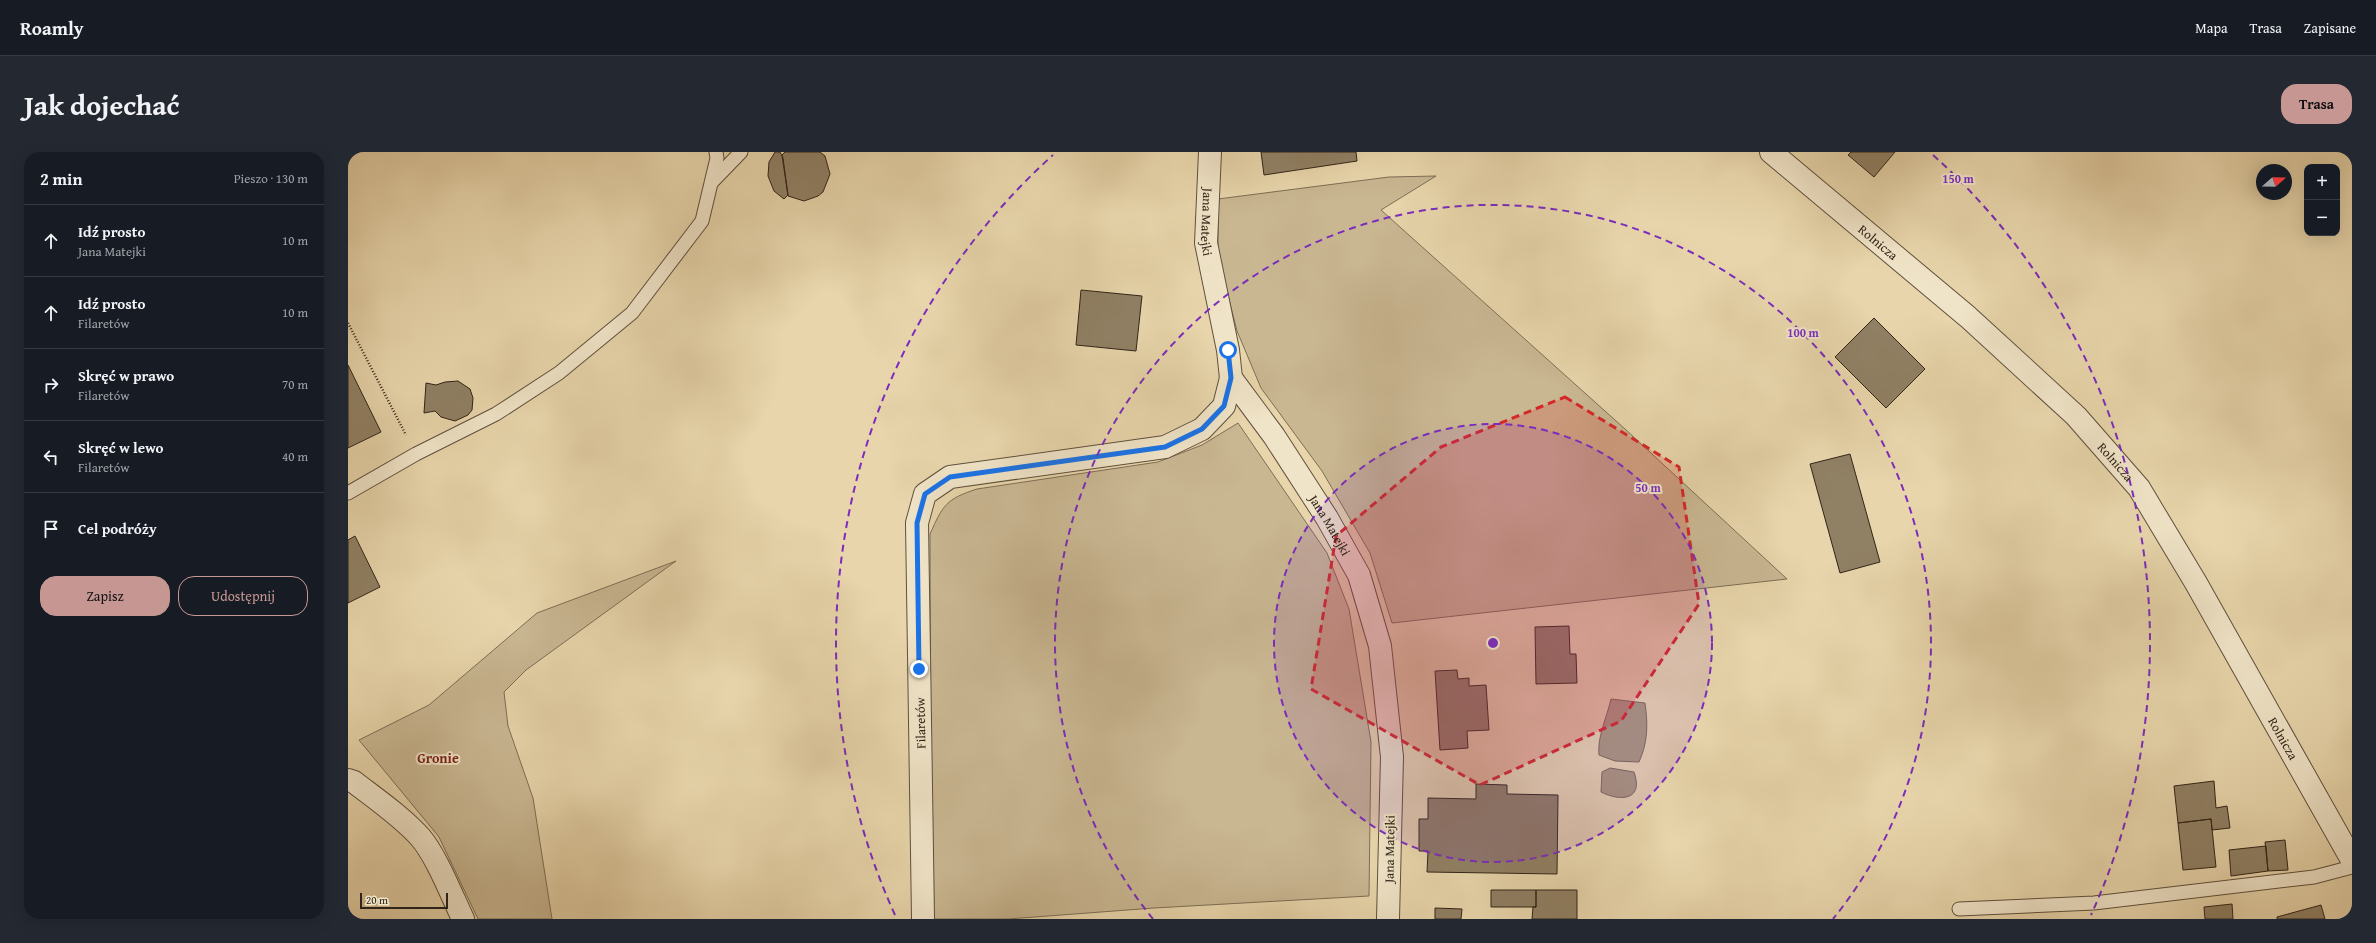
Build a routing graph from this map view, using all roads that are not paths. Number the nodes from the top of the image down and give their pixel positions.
1 (716, 152) edge
2 (742, 152) edge
3 (1210, 152) edge
4 (1771, 152) edge
5 (711, 183) junction
6 (1231, 378) junction
7 (348, 493) edge
8 (348, 780) edge
9 (2352, 860) edge
10 (2352, 867) edge
11 (1959, 909) dead end
12 (463, 919) edge
13 (923, 919) edge
14 (1388, 919) edge

1 - 5 lane
2 - 5 lane
3 - 6 street, Jana Matejki
4 - 9 street, Rolnicza
5 - 7 lane
6 - 13 street, Filaretów
6 - 14 street, Jana Matejki
8 - 12 street
10 - 11 lane

